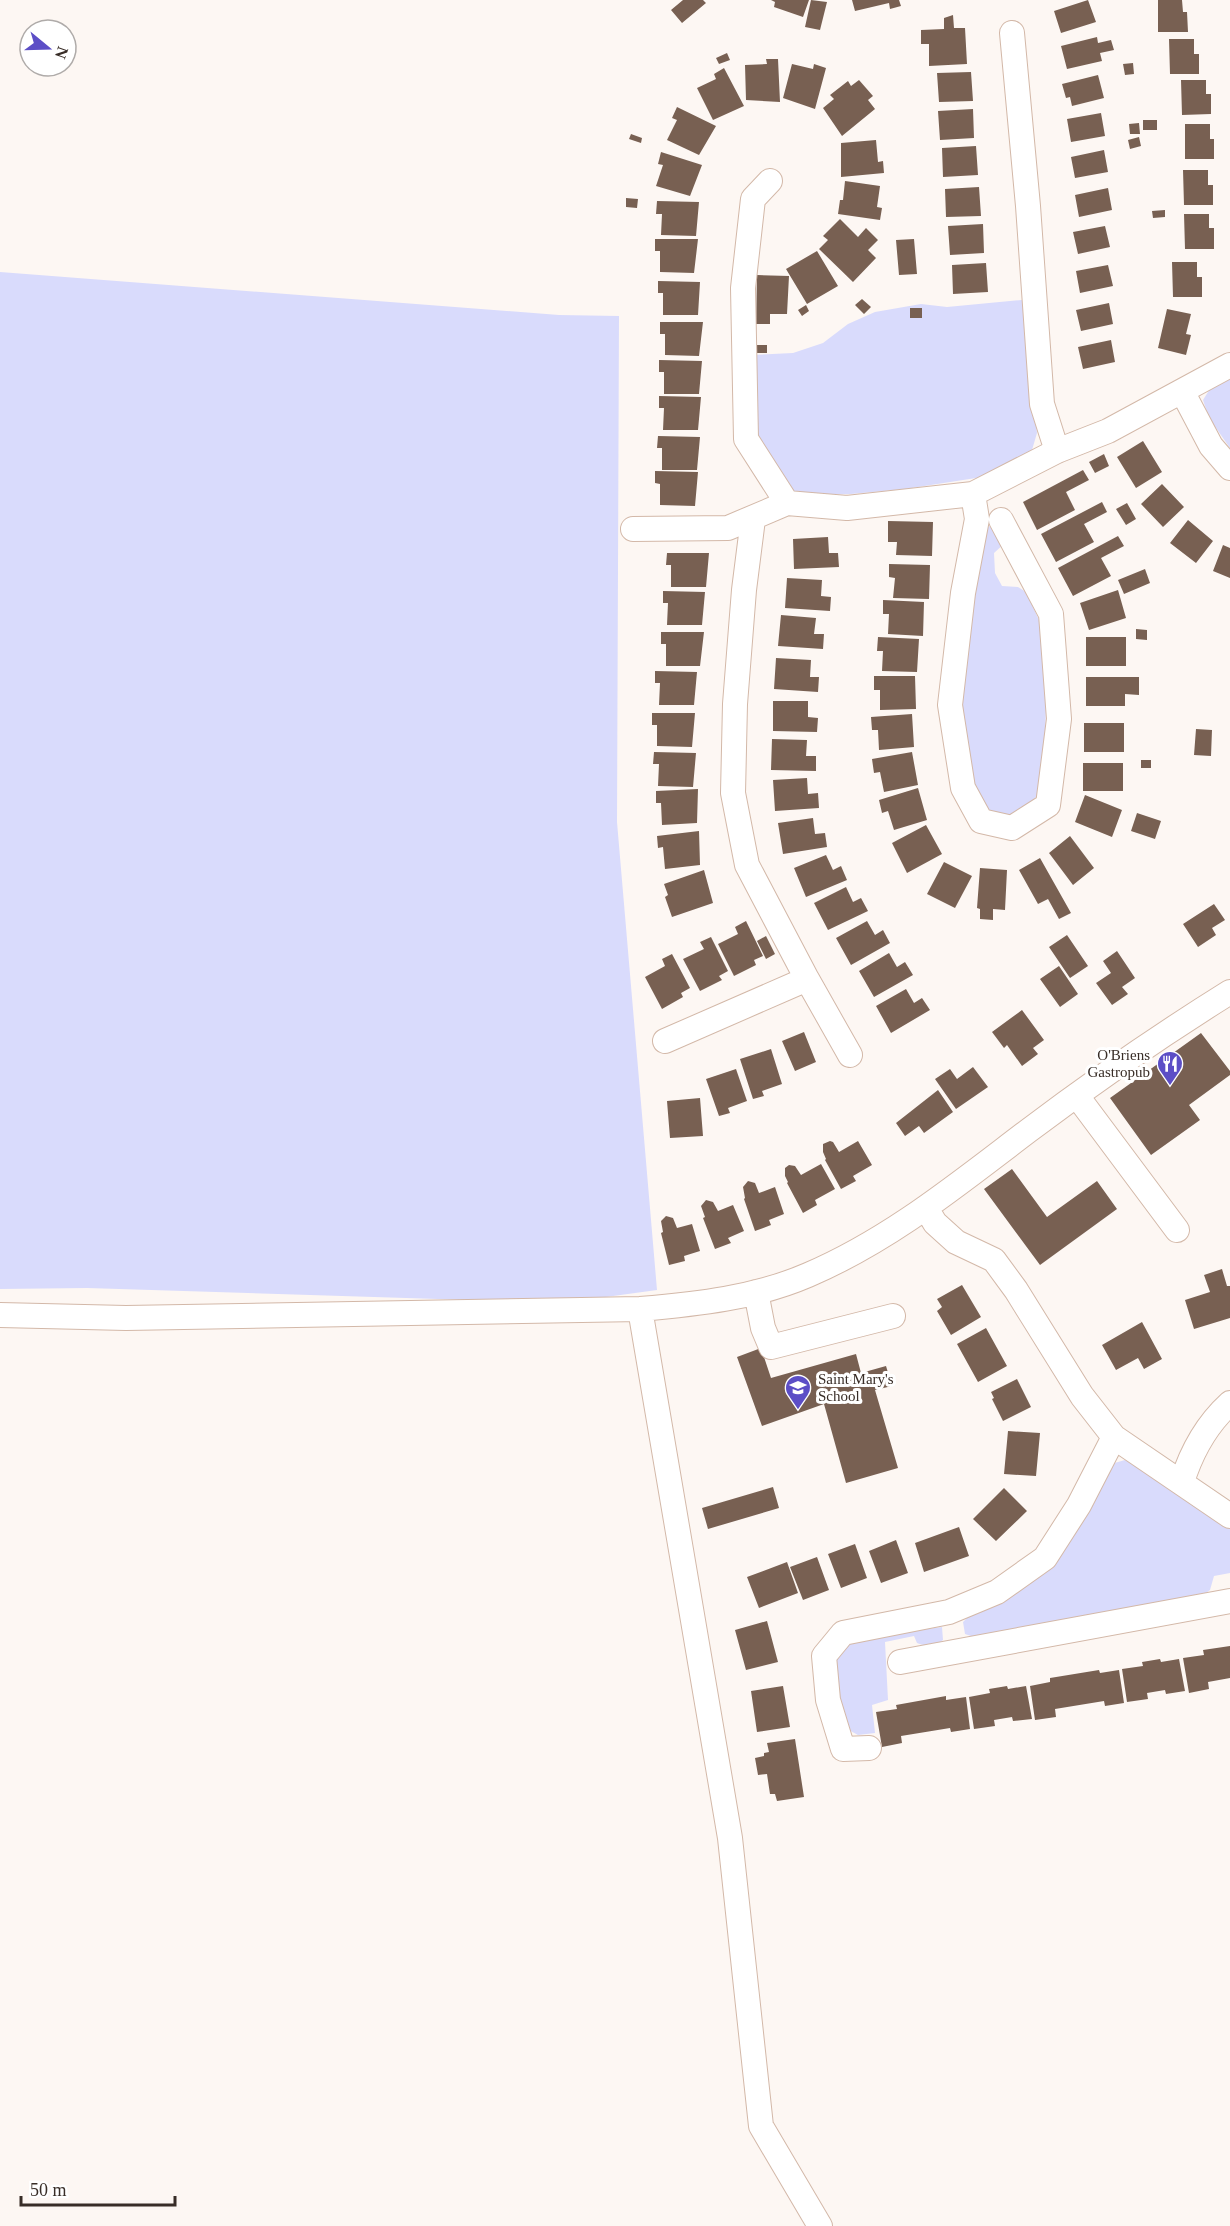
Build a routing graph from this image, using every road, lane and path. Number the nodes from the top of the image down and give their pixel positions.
1 (1012, 33) dead end
2 (770, 181) dead end
3 (1230, 365) edge
4 (1182, 391) junction
5 (1057, 451) junction
6 (1230, 468) edge
7 (973, 494) junction
8 (788, 503) junction
9 (753, 519) junction
10 (1001, 520) dead end
11 (633, 529) dead end
12 (807, 979) junction
13 (1230, 992) edge
14 (665, 1041) dead end
15 (850, 1055) dead end
16 (1077, 1096) junction
17 (926, 1208) junction
18 (1177, 1230) dead end
19 (756, 1292) junction
20 (640, 1309) junction
21 (0, 1315) edge
22 (893, 1316) dead end
23 (1230, 1403) edge
24 (1114, 1437) junction
25 (1182, 1482) junction
26 (1230, 1516) edge
27 (1230, 1602) edge
28 (949, 1612) junction
29 (960, 1651) junction
30 (900, 1662) dead end
31 (869, 1748) dead end
32 (820, 2226) edge

1 - 5 street
2 - 8 street
3 - 4 street
4 - 5 street
4 - 6 street
5 - 7 street
7 - 8 street
7 - 10 street
8 - 9 street
9 - 11 street
9 - 12 street
12 - 14 street
12 - 15 street
13 - 16 street
16 - 17 street
16 - 18 street
17 - 19 street
17 - 24 street
19 - 20 street
19 - 22 street
20 - 21 street
20 - 32 street
23 - 25 street
24 - 25 street
24 - 28 street
25 - 26 street
27 - 29 street
28 - 29 street
28 - 31 street
29 - 30 street

